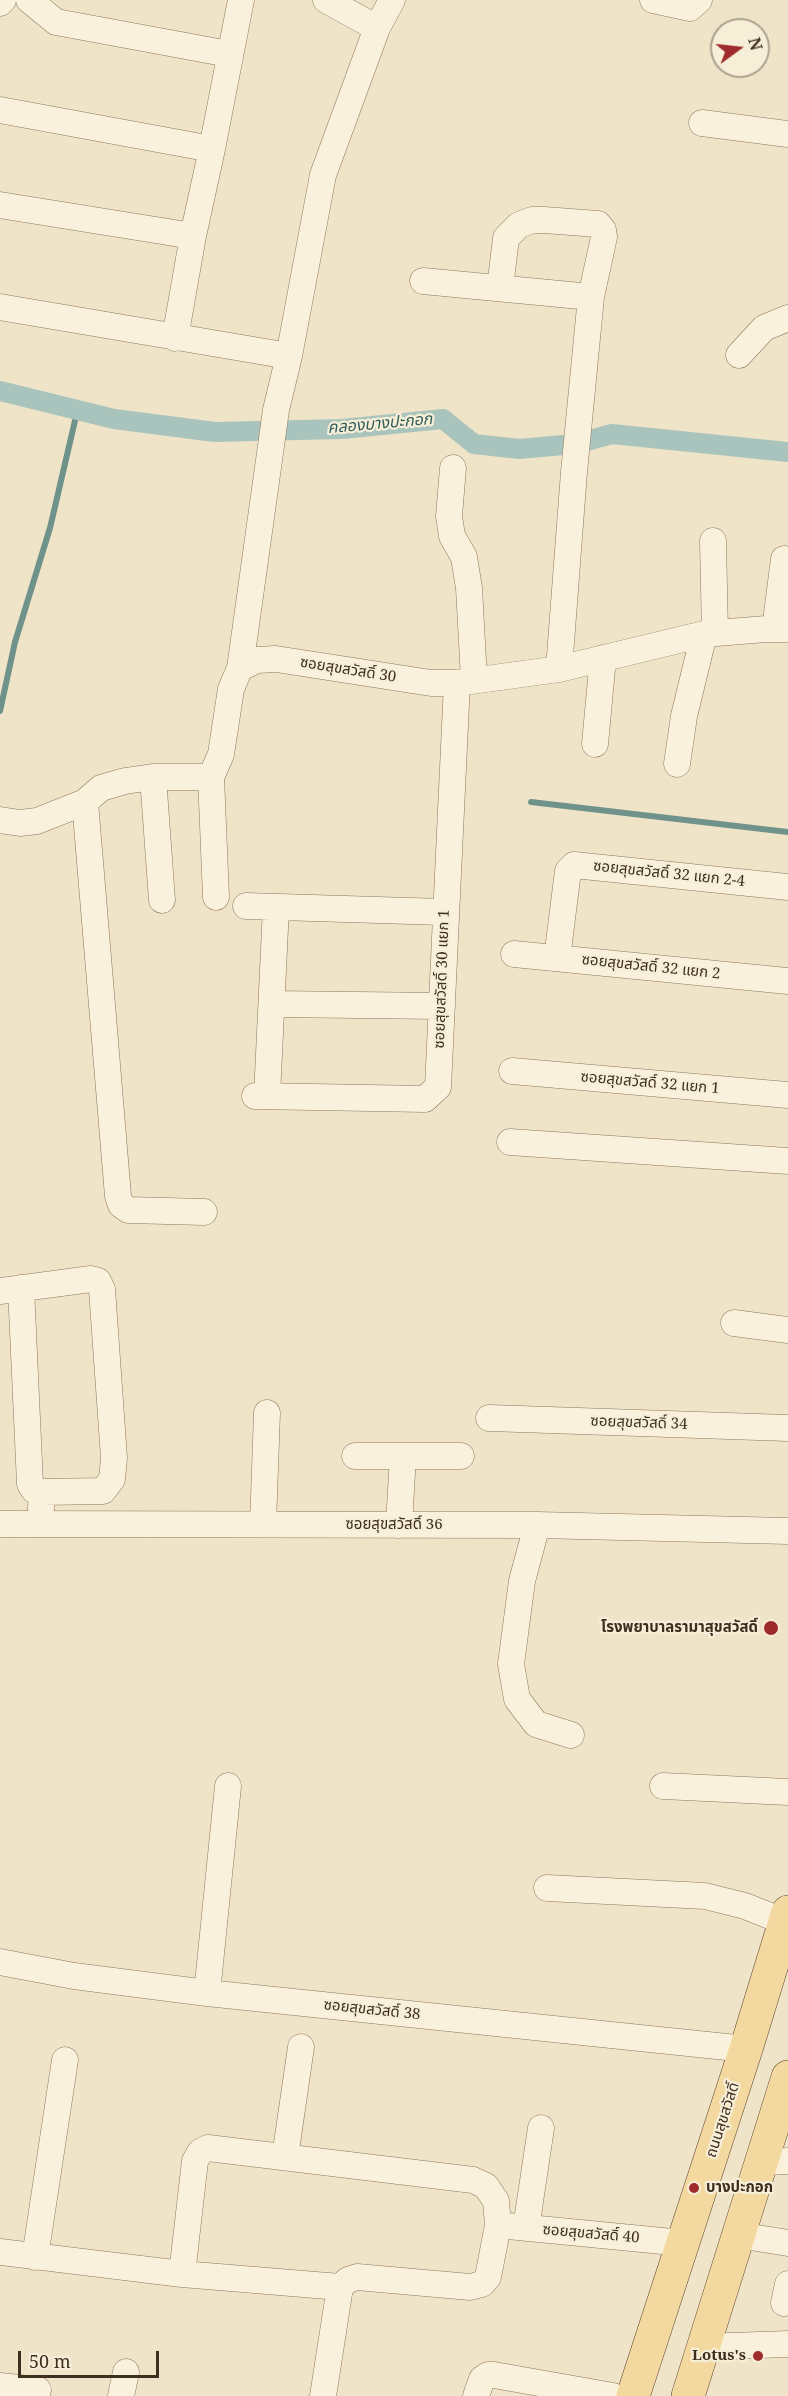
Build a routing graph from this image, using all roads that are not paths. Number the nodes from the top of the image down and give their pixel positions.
1 (29, 0) edge
2 (241, 0) edge
3 (326, 0) edge
4 (392, 0) edge
5 (653, 0) edge
6 (699, 0) edge
7 (377, 28) junction
8 (229, 54) junction
9 (0, 110) edge
10 (702, 123) dead end
11 (788, 134) edge
12 (212, 149) junction
13 (0, 205) edge
14 (193, 236) junction
15 (423, 281) dead end
16 (500, 288) junction
17 (591, 297) junction
18 (0, 308) edge
19 (788, 318) edge
20 (175, 338) junction
21 (739, 355) dead end
22 (289, 356) junction
23 (453, 468) dead end
24 (713, 541) dead end
25 (784, 559) dead end
26 (781, 629) edge
27 (710, 634) junction
28 (603, 658) junction
29 (240, 668) junction
30 (559, 669) junction
31 (465, 681) junction
32 (595, 744) dead end
33 (677, 764) dead end
34 (153, 777) junction
35 (211, 777) junction
36 (85, 802) junction
37 (0, 820) edge
38 (788, 887) edge
39 (216, 897) dead end
40 (162, 900) dead end
41 (246, 906) dead end
42 (276, 907) junction
43 (444, 912) junction
44 (514, 954) dead end
45 (557, 958) junction
46 (788, 981) edge
47 (272, 1004) junction
48 (442, 1006) junction
49 (512, 1071) dead end
50 (788, 1095) edge
51 (510, 1142) dead end
52 (788, 1161) edge
53 (204, 1212) dead end
54 (10, 1290) edge
55 (734, 1323) dead end
56 (788, 1330) edge
57 (267, 1413) dead end
58 (489, 1418) dead end
59 (788, 1428) edge
60 (355, 1456) dead end
61 (403, 1456) junction
62 (461, 1456) dead end
63 (42, 1492) junction
64 (0, 1524) edge
65 (40, 1524) junction
66 (264, 1524) junction
67 (399, 1525) junction
68 (537, 1525) junction
69 (788, 1531) edge
70 (571, 1735) dead end
71 (228, 1786) dead end
72 (663, 1786) dead end
73 (788, 1792) edge
74 (547, 1888) dead end
75 (786, 1917) edge
76 (0, 1962) edge
77 (207, 1993) junction
78 (301, 2047) dead end
79 (746, 2049) junction
80 (65, 2060) dead end
81 (788, 2077) edge
82 (541, 2128) dead end
83 (285, 2157) junction
84 (774, 2161) edge
85 (498, 2225) junction
86 (526, 2228) junction
87 (738, 2235) junction
88 (683, 2242) junction
89 (788, 2243) edge
90 (0, 2252) edge
91 (35, 2257) junction
92 (182, 2274) junction
93 (340, 2287) junction
94 (788, 2344) edge
95 (703, 2347) junction
96 (0, 2385) edge
97 (38, 2390) dead end
98 (323, 2396) edge
99 (476, 2396) edge
100 (613, 2396) edge
101 (633, 2396) edge
102 (688, 2396) edge

1 - 8 street
2 - 8 street
3 - 7 street
4 - 7 street
5 - 6 street
7 - 22 street
8 - 12 street
9 - 12 street
10 - 11 street
12 - 14 street
13 - 14 street
14 - 20 street
15 - 16 street
16 - 17 street
16 - 17 street
17 - 30 street
18 - 20 street
19 - 21 street
20 - 22 street
22 - 29 street
23 - 31 street, ซอยสุขสวัสดิ์ 30 แยก 1
24 - 27 street
25 - 26 street
26 - 27 street, ซอยสุขสวัสดิ์ 30
27 - 28 street, ซอยสุขสวัสดิ์ 30
27 - 33 street
28 - 30 street, ซอยสุขสวัสดิ์ 30
28 - 32 street
29 - 31 street, ซอยสุขสวัสดิ์ 30
29 - 35 street
30 - 31 street, ซอยสุขสวัสดิ์ 30
31 - 43 street, ซอยสุขสวัสดิ์ 30 แยก 1
34 - 35 street
34 - 36 street
34 - 40 street
35 - 39 street
36 - 37 street
36 - 53 street
38 - 45 street, ซอยสุขสวัสดิ์ 32 แยก 2-4
41 - 42 street
42 - 43 street
42 - 47 street
43 - 48 street, ซอยสุขสวัสดิ์ 30 แยก 1
44 - 45 street, ซอยสุขสวัสดิ์ 32 แยก 2
45 - 46 street, ซอยสุขสวัสดิ์ 32 แยก 2
47 - 48 street
47 - 48 street, ซอยสุขสวัสดิ์ 30 แยก 1
49 - 50 street, ซอยสุขสวัสดิ์ 32 แยก 1
51 - 52 street
54 - 63 street
54 - 63 street
55 - 56 street
57 - 66 street
58 - 59 street, ซอยสุขสวัสดิ์ 34
60 - 61 street
61 - 62 street
61 - 67 street
63 - 65 street
64 - 65 street, ซอยสุขสวัสดิ์ 36
65 - 66 street, ซอยสุขสวัสดิ์ 36
66 - 67 street, ซอยสุขสวัสดิ์ 36
67 - 68 street, ซอยสุขสวัสดิ์ 36
68 - 69 street, ซอยสุขสวัสดิ์ 36
68 - 70 street
71 - 77 street
72 - 73 street
74 - 75 street
75 - 79 main road, ถนนสุขสวัสดิ์
76 - 77 street, ซอยสุขสวัสดิ์ 38
77 - 79 street, ซอยสุขสวัสดิ์ 38
78 - 83 street
79 - 88 main road, ถนนสุขสวัสดิ์
80 - 91 street
81 - 84 main road
82 - 86 street
83 - 85 street
83 - 92 street
84 - 87 main road
85 - 86 street, ซอยสุขสวัสดิ์ 40
85 - 93 street
86 - 88 street, ซอยสุขสวัสดิ์ 40
87 - 89 street
87 - 95 main road
88 - 101 main road, ถนนสุขสวัสดิ์
90 - 91 street
91 - 92 street
92 - 93 street
93 - 98 street
94 - 95 street
95 - 102 main road
96 - 97 street
99 - 100 street

